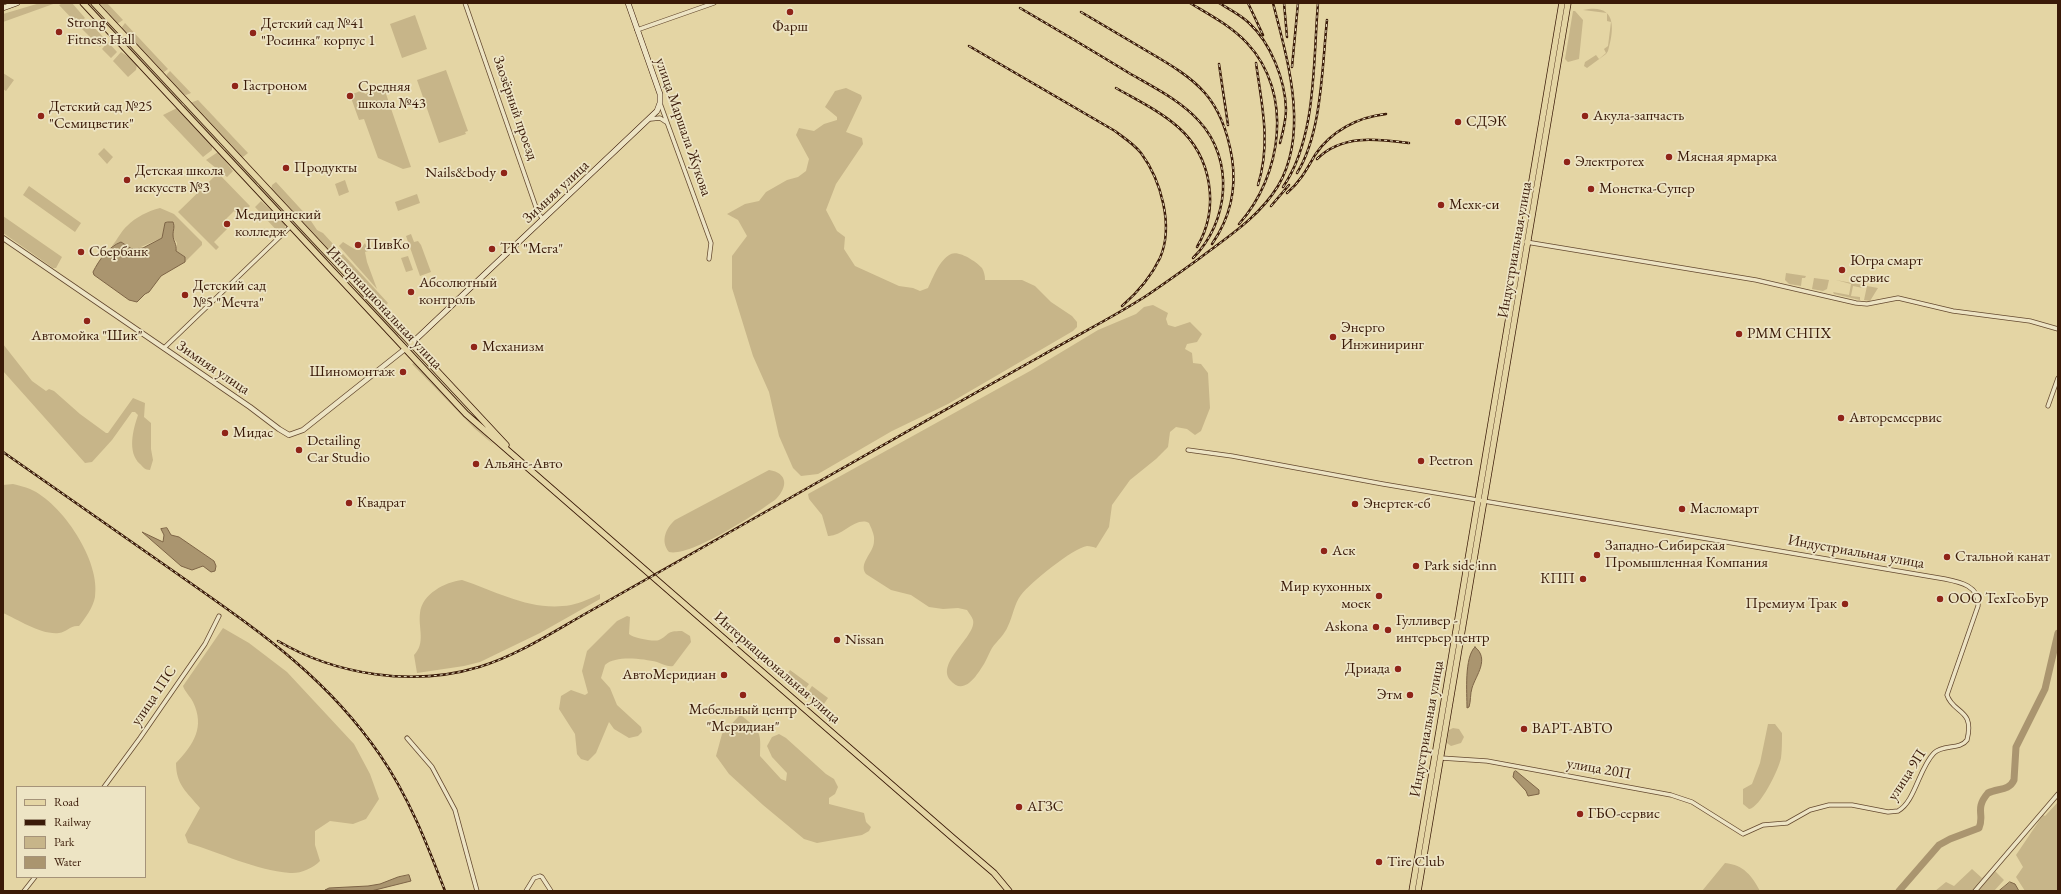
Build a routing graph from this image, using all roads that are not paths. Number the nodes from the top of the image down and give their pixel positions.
1 (17, 3) edge
2 (83, 3) edge
3 (94, 3) edge
4 (465, 3) edge
5 (628, 3) edge
6 (714, 3) edge
7 (1562, 3) edge
8 (1568, 3) edge
9 (3, 8) edge
10 (637, 30) junction
11 (660, 103) junction
12 (664, 114) junction
13 (651, 119) junction
14 (666, 122) junction
15 (223, 142) junction
16 (218, 148) junction
17 (544, 219) junction
18 (291, 226) junction
19 (3, 238) edge
20 (1521, 241) junction
21 (1528, 242) junction
22 (709, 259) dead end
23 (359, 288) junction
24 (353, 293) junction
25 (2058, 329) edge
26 (411, 344) junction
27 (164, 348) junction
28 (405, 349) junction
29 (2058, 378) edge
30 (2048, 406) dead end
31 (1188, 450) dead end
32 (526, 465) junction
33 (1478, 500) junction
34 (1485, 501) junction
35 (1963, 583) joint
36 (219, 616) dead end
37 (408, 738) dead end
38 (1441, 758) junction
39 (105, 786) edge
40 (2058, 794) edge
41 (1743, 834) joint
42 (34, 878) edge
43 (24, 891) edge
44 (477, 891) edge
45 (526, 891) edge
46 (550, 891) edge
47 (1009, 891) edge
48 (1412, 891) edge
49 (1418, 891) edge
50 (1975, 891) edge

1 - 9 main road
2 - 16 main road, Интернациональная улица
3 - 15 main road, Интернациональная улица
4 - 17 street, Заозёрный проезд
5 - 10 main road, улица Маршала Жукова
6 - 10 street
7 - 20 main road, Индустриальная улица
8 - 21 main road, Индустриальная улица
10 - 11 main road, улица Маршала Жукова
11 - 12 street, улица Маршала Жукова
11 - 13 main road, Зимняя улица
12 - 13 street
12 - 14 street, улица Маршала Жукова
13 - 14 street
13 - 17 main road, Зимняя улица
14 - 22 street, улица Маршала Жукова
15 - 16 main road
15 - 23 main road, Интернациональная улица
16 - 18 main road, Интернациональная улица
17 - 26 main road, Зимняя улица
18 - 24 main road, Интернациональная улица
18 - 27 street
19 - 27 street, Зимняя улица
20 - 21 street
20 - 33 main road, Индустриальная улица
21 - 25 street
21 - 34 main road, Индустриальная улица
23 - 24 main road
23 - 26 main road, Интернациональная улица
24 - 28 main road, Интернациональная улица
26 - 28 main road
26 - 32 main road, Интернациональная улица
27 - 28 street, Зимняя улица
28 - 32 main road, Интернациональная улица
29 - 30 street
31 - 33 street
32 - 47 main road, Интернациональная улица
33 - 34 street, Индустриальная улица
33 - 48 main road, Индустриальная улица
34 - 35 street, Индустриальная улица
34 - 38 main road, Индустриальная улица
35 - 41 street, улица 9П
36 - 39 street, улица 1ПС
37 - 44 street
38 - 41 street, улица 20П
38 - 49 main road, Индустриальная улица
40 - 50 street
42 - 43 street
45 - 46 street

